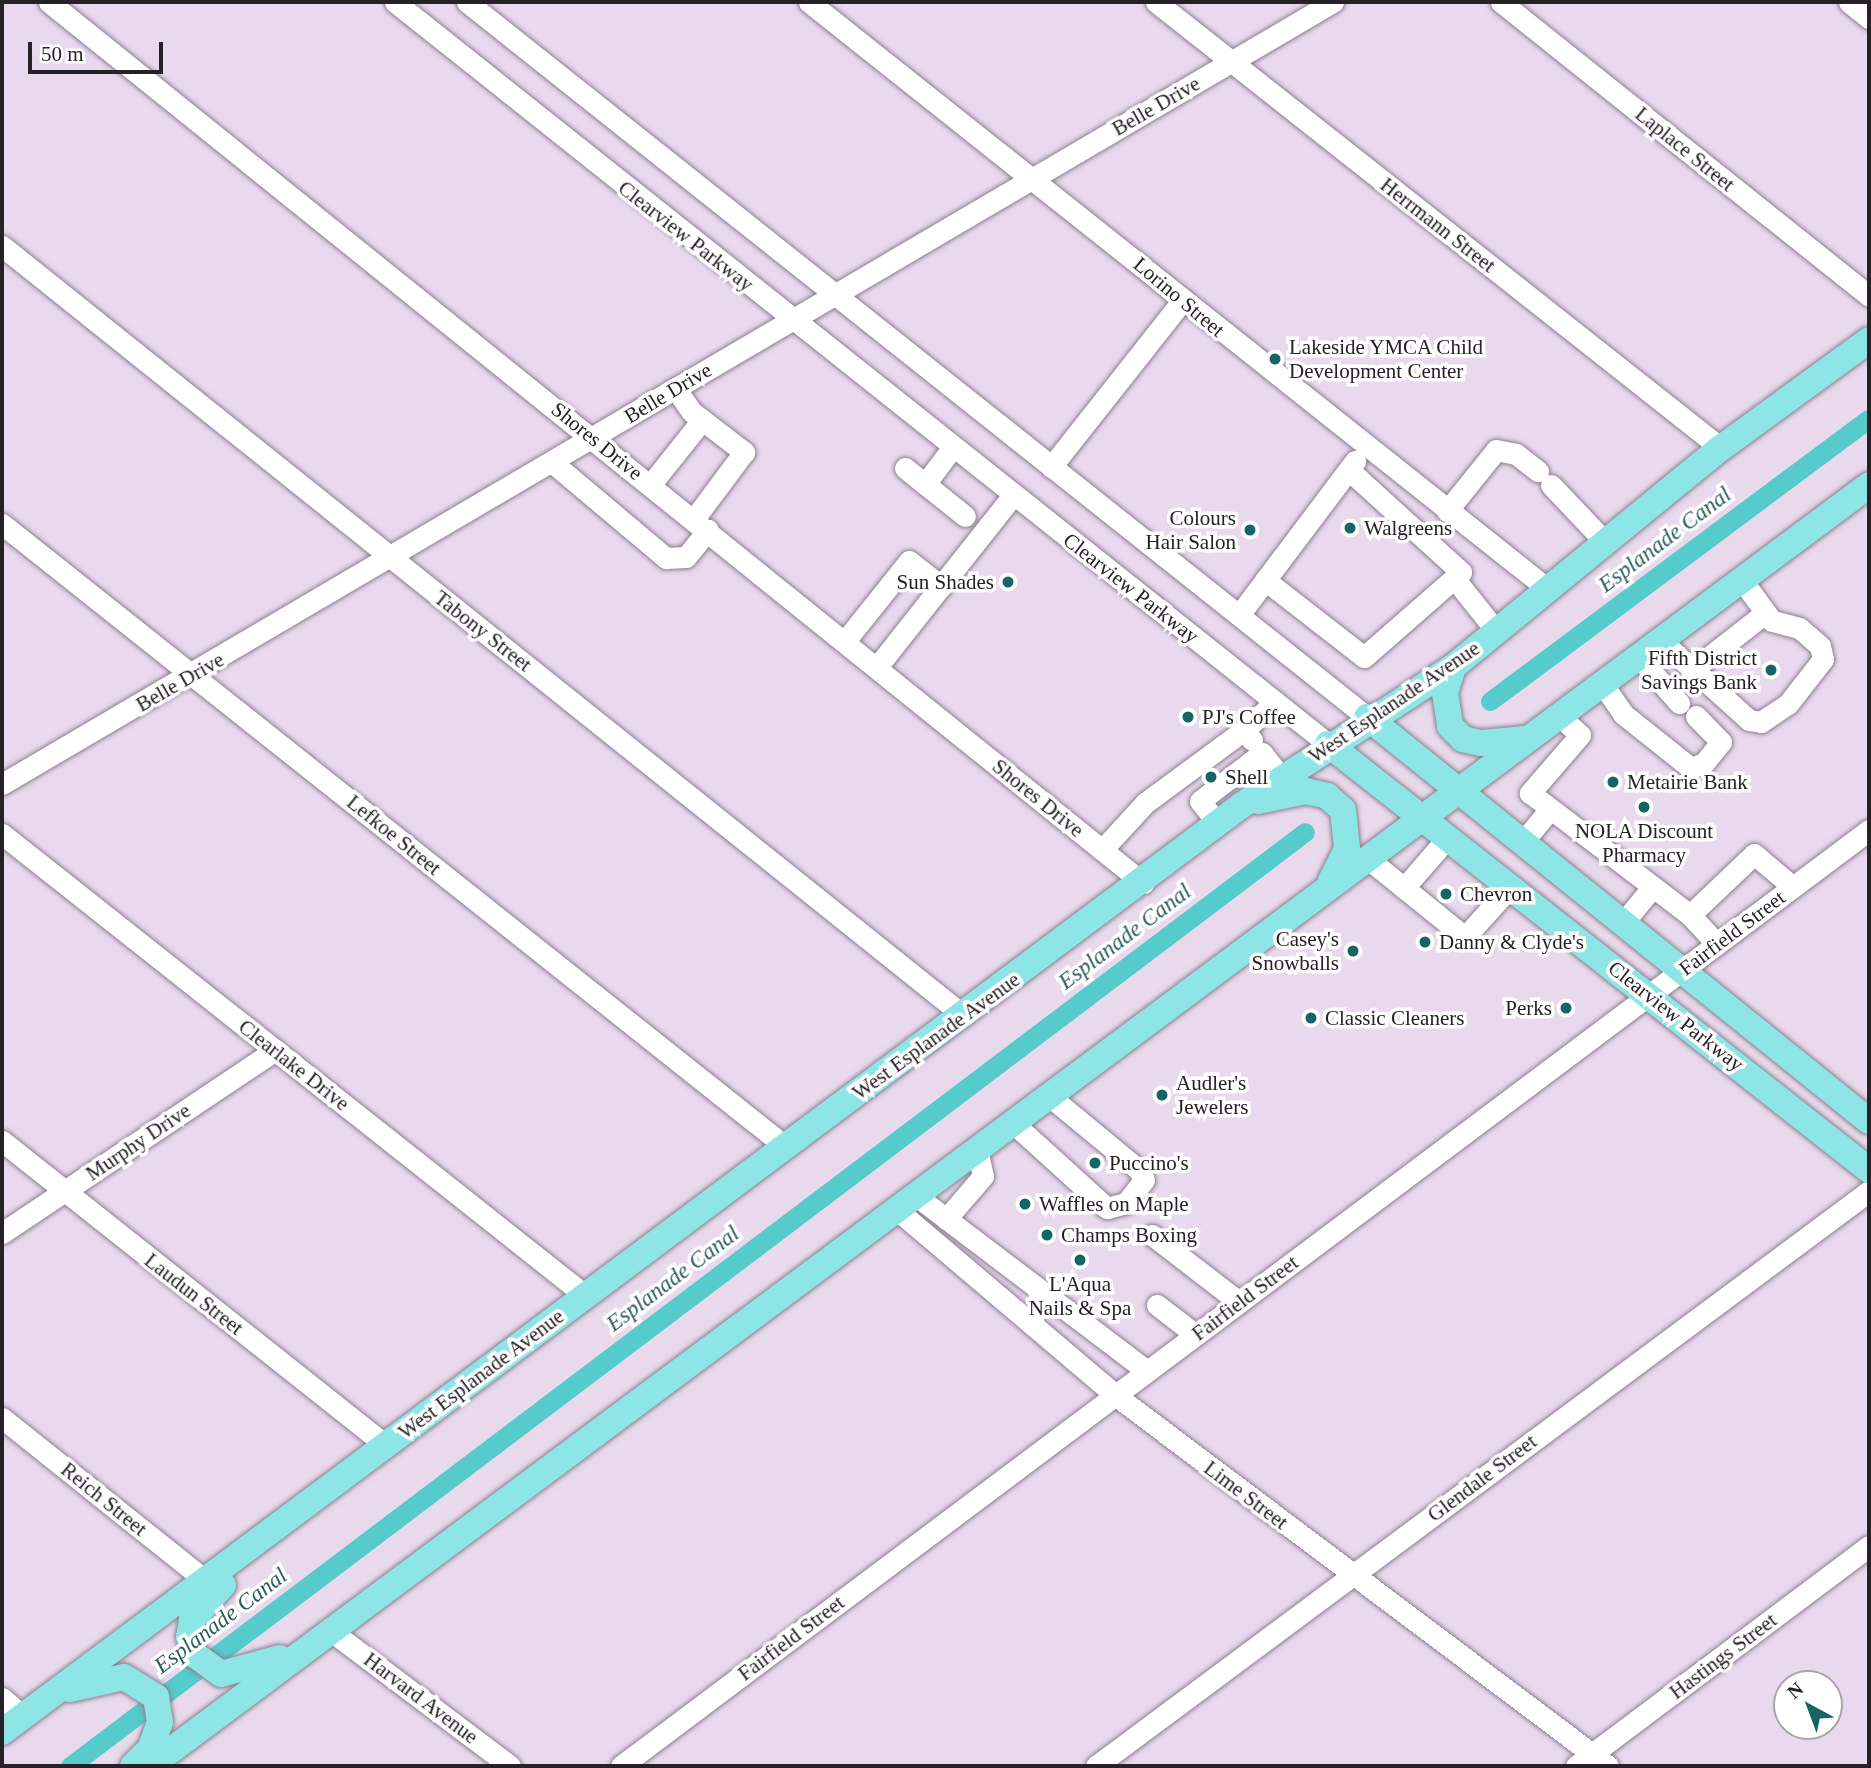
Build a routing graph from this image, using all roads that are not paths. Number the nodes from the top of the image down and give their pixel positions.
1 (49, 2) edge
2 (395, 2) edge
3 (467, 2) edge
4 (809, 2) edge
5 (1156, 2) edge
6 (1333, 2) edge
7 (1501, 2) edge
8 (1849, 2) edge
9 (1869, 18) edge
10 (1231, 62) junction
11 (1033, 177) junction
12 (2, 246) edge
13 (833, 294) junction
14 (1869, 296) edge
15 (1183, 300) junction
16 (791, 318) junction
17 (1869, 340) edge
18 (676, 388) junction
19 (702, 420) junction
20 (594, 438) junction
21 (953, 447) junction
22 (1365, 447) junction
23 (1721, 448) junction
24 (553, 463) junction
25 (1051, 467) junction
26 (905, 468) dead end
27 (1349, 470) junction
28 (651, 484) junction
29 (925, 484) junction
30 (1869, 485) edge
31 (1013, 495) junction
32 (1447, 511) junction
33 (965, 516) dead end
34 (2, 524) edge
35 (701, 524) junction
36 (1606, 544) junction
37 (392, 560) junction
38 (1454, 578) junction
39 (1741, 579) junction
40 (1265, 580) junction
41 (941, 586) junction
42 (1549, 590) junction
43 (1765, 613) junction
44 (1239, 615) junction
45 (1497, 632) junction
46 (1659, 639) junction
47 (845, 641) junction
48 (1637, 655) junction
49 (877, 667) junction
50 (1453, 667) junction
51 (1691, 671) junction
52 (193, 674) junction
53 (1601, 682) junction
54 (1275, 702) junction
55 (1557, 714) junction
56 (1367, 717) junction
57 (1244, 730) junction
58 (1524, 739) junction
59 (1328, 744) junction
60 (1262, 753) junction
61 (1281, 778) junction
62 (2, 784) edge
63 (1457, 791) junction
64 (1242, 805) junction
65 (1550, 809) junction
66 (1422, 817) junction
67 (1218, 824) junction
68 (1869, 830) edge
69 (2, 834) edge
70 (1448, 837) junction
71 (1522, 843) junction
72 (1102, 850) junction
73 (1367, 858) junction
74 (1143, 883) junction
75 (1328, 886) junction
76 (1511, 886) junction
77 (1793, 887) junction
78 (1404, 888) junction
79 (1650, 890) junction
80 (1690, 915) junction
81 (1623, 923) junction
82 (1717, 944) junction
83 (1681, 970) junction
84 (1650, 995) junction
85 (964, 1016) junction
86 (275, 1050) junction
87 (1048, 1096) junction
88 (1869, 1121) edge
89 (1012, 1122) junction
90 (2, 1141) edge
91 (786, 1147) junction
92 (976, 1149) junction
93 (1869, 1170) edge
94 (1869, 1191) edge
95 (64, 1192) junction
96 (906, 1202) junction
97 (946, 1219) junction
98 (2, 1233) edge
99 (1152, 1235) dead end
100 (586, 1296) junction
101 (1239, 1302) junction
102 (1157, 1305) dead end
103 (1196, 1335) junction
104 (1147, 1371) junction
105 (1115, 1395) junction
106 (2, 1418) edge
107 (387, 1446) junction
108 (338, 1481) junction
109 (1869, 1546) edge
110 (1351, 1575) junction
111 (205, 1580) junction
112 (331, 1631) junction
113 (308, 1648) junction
114 (2, 1698) edge
115 (48, 1698) junction
116 (23, 1716) junction
117 (2, 1732) edge
118 (1592, 1762) edge
119 (134, 1766) edge
120 (150, 1766) edge
121 (510, 1766) edge
122 (621, 1766) edge
123 (1096, 1766) edge

1 - 20 street, Shores Drive
2 - 16 street, Clearview Parkway
3 - 13 street, Clearview Parkway
4 - 11 street, Lorino Street
5 - 10 street, Herrmann Street
6 - 10 street, Belle Drive
7 - 14 street, Laplace Street
8 - 9 street
10 - 11 street, Belle Drive
10 - 23 street, Herrmann Street
11 - 13 street, Belle Drive
11 - 15 street, Lorino Street
12 - 37 street, Tabony Street
13 - 16 street, Belle Drive
13 - 25 street, Clearview Parkway
15 - 22 street, Lorino Street
15 - 25 street
16 - 18 street, Belle Drive
16 - 21 street, Clearview Parkway
17 - 23 main road, West Esplanade Avenue
18 - 19 street
18 - 20 street, Belle Drive
19 - 28 street
19 - 35 street
20 - 24 street, Belle Drive
20 - 28 street, Shores Drive
21 - 29 street
21 - 31 street, Clearview Parkway
22 - 27 street
22 - 32 street, Lorino Street
23 - 36 main road, West Esplanade Avenue
24 - 35 street
24 - 37 street, Belle Drive
25 - 44 street, Clearview Parkway
26 - 29 street
27 - 38 street
27 - 40 street
28 - 35 street, Shores Drive
29 - 33 street
30 - 39 main road
31 - 41 street
31 - 54 street, Clearview Parkway
32 - 36 street
32 - 42 street, Lorino Street
34 - 52 street, Lefkoe Street
35 - 47 street, Shores Drive
36 - 42 main road, West Esplanade Avenue
37 - 52 street, Belle Drive
37 - 85 street, Tabony Street
38 - 40 street
38 - 45 street
39 - 43 street
39 - 46 main road
40 - 44 street
41 - 47 street
41 - 49 street
42 - 45 main road, West Esplanade Avenue
43 - 51 street
43 - 51 street
44 - 56 street, Clearview Parkway
45 - 50 main road, West Esplanade Avenue
46 - 48 main road
46 - 51 street
47 - 49 street, Shores Drive
48 - 53 main road
48 - 53 street
49 - 72 street, Shores Drive
50 - 56 main road, West Esplanade Avenue
50 - 58 main road
52 - 62 street, Belle Drive
52 - 91 street, Lefkoe Street
53 - 55 main road
54 - 57 street
54 - 59 street, Clearview Parkway
55 - 58 main road
55 - 65 street
56 - 59 main road, West Esplanade Avenue
56 - 63 main road, Clearview Parkway
57 - 60 street
57 - 72 street
58 - 63 main road
59 - 61 main road, West Esplanade Avenue
59 - 66 main road, Clearview Parkway
60 - 61 street
60 - 67 street
61 - 64 main road, West Esplanade Avenue
63 - 66 main road
63 - 71 main road, Clearview Parkway
64 - 67 main road, West Esplanade Avenue
64 - 75 main road
65 - 71 street
65 - 79 street
66 - 70 main road, Clearview Parkway
66 - 73 main road
67 - 74 main road, West Esplanade Avenue
68 - 77 street, Fairfield Street
69 - 86 street, Clearlake Drive
70 - 76 main road, Clearview Parkway
70 - 78 street
71 - 81 main road, Clearview Parkway
72 - 74 street, Shores Drive
73 - 75 main road
73 - 78 street
74 - 85 main road, West Esplanade Avenue
75 - 87 main road
76 - 78 street
76 - 84 main road, Clearview Parkway
77 - 80 street
77 - 82 street, Fairfield Street
79 - 80 street
79 - 81 street
80 - 82 street
81 - 83 main road, Clearview Parkway
82 - 83 street, Fairfield Street
83 - 84 street, Fairfield Street
83 - 88 main road, Clearview Parkway
84 - 93 main road, Clearview Parkway
84 - 101 street, Fairfield Street
85 - 91 main road, West Esplanade Avenue
86 - 95 street, Murphy Drive
86 - 100 street, Clearlake Drive
87 - 89 main road
87 - 89 street
89 - 92 main road
90 - 95 street, Laudun Street
91 - 100 main road, West Esplanade Avenue
92 - 96 main road
92 - 97 street
94 - 110 street, Glendale Street
95 - 98 street, Murphy Drive
95 - 107 street, Laudun Street
96 - 97 street
96 - 105 street, Lime Street
96 - 112 main road
97 - 104 street
99 - 101 street
100 - 107 main road, West Esplanade Avenue
101 - 103 street, Fairfield Street
102 - 103 street
103 - 104 street, Fairfield Street
104 - 105 street, Fairfield Street
105 - 110 street, Lime Street
105 - 122 street, Fairfield Street
106 - 111 street, Reich Street
107 - 108 main road, West Esplanade Avenue
108 - 111 main road, West Esplanade Avenue
108 - 113 main road
109 - 118 street, Hastings Street
110 - 118 street, Lime Street
110 - 123 street, Glendale Street
111 - 115 main road, West Esplanade Avenue
112 - 113 main road
112 - 121 street, Harvard Avenue
113 - 120 main road
114 - 116 street
115 - 116 main road, West Esplanade Avenue
115 - 119 main road
116 - 117 main road, West Esplanade Avenue

